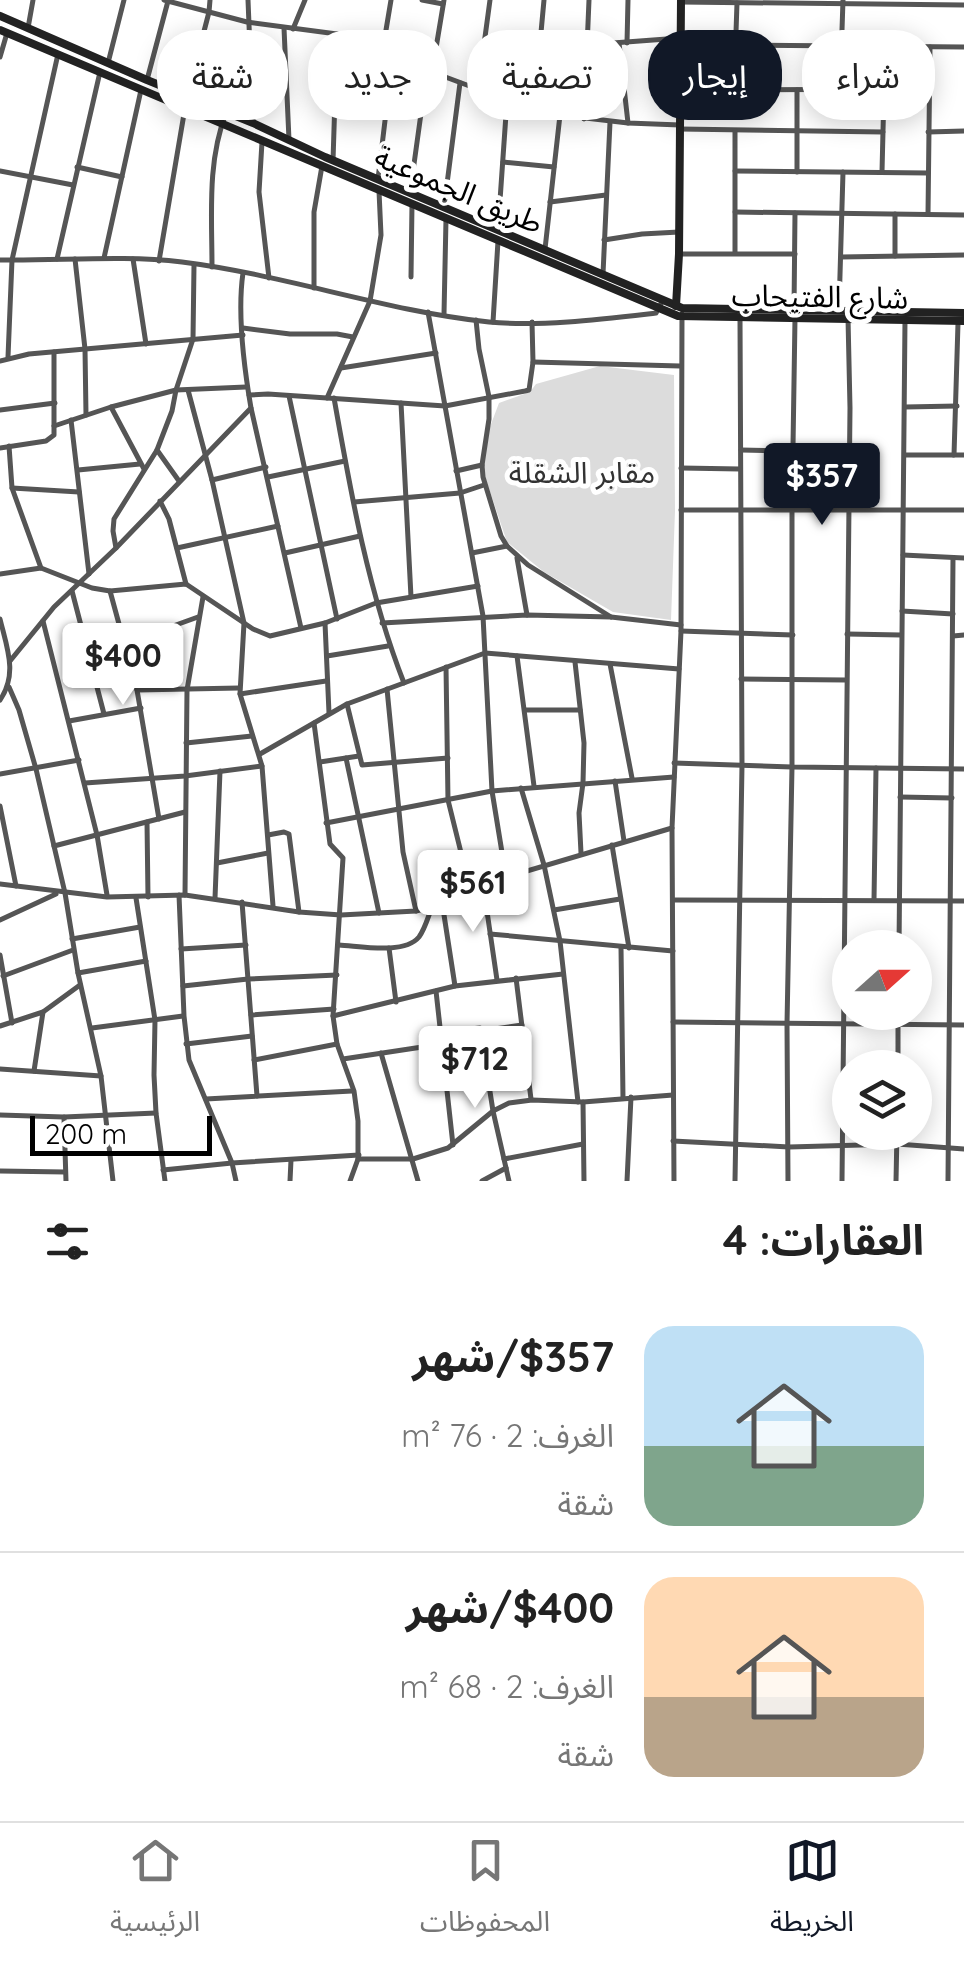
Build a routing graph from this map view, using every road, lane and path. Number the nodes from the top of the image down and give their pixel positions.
1 (34, 0) edge
2 (124, 0) edge
3 (210, 0) edge
4 (248, 0) edge
5 (306, 0) edge
6 (392, 0) edge
7 (422, 0) edge
8 (490, 0) edge
9 (544, 0) edge
10 (589, 0) edge
11 (628, 0) edge
12 (170, 1) edge
13 (680, 1) edge
14 (444, 2) edge
15 (798, 2) edge
16 (842, 2) edge
17 (885, 2) edge
18 (927, 2) edge
19 (737, 3) junction
20 (964, 6) edge
21 (209, 12) junction
22 (0, 16) edge
23 (247, 22) junction
24 (28, 28) junction
25 (284, 28) junction
26 (293, 29) junction
27 (205, 30) edge
28 (386, 30) edge
29 (438, 30) edge
30 (486, 30) edge
31 (541, 30) edge
32 (587, 30) edge
33 (625, 30) edge
34 (680, 30) edge
35 (736, 30) edge
36 (842, 30) edge
37 (308, 31) edge
38 (4, 32) edge
39 (935, 47) edge
40 (964, 47) edge
41 (58, 54) junction
42 (0, 57) edge
43 (108, 62) junction
44 (100, 72) junction
45 (447, 78) edge
46 (147, 80) junction
47 (460, 83) junction
48 (157, 84) edge
49 (467, 85) edge
50 (141, 90) junction
51 (782, 90) edge
52 (797, 90) junction
53 (802, 90) edge
54 (157, 97) edge
55 (183, 120) edge
56 (213, 120) edge
57 (223, 120) edge
58 (245, 120) edge
59 (334, 120) edge
60 (385, 120) edge
61 (422, 120) edge
62 (506, 120) edge
63 (559, 120) edge
64 (593, 120) edge
65 (628, 120) edge
66 (680, 120) edge
67 (883, 120) edge
68 (928, 120) edge
69 (610, 122) junction
70 (253, 123) junction
71 (222, 124) junction
72 (628, 124) junction
73 (680, 127) junction
74 (735, 131) junction
75 (964, 131) edge
76 (798, 132) junction
77 (883, 132) junction
78 (928, 132) junction
79 (288, 140) junction
80 (262, 142) junction
81 (327, 161) junction
82 (503, 162) junction
83 (77, 167) junction
84 (554, 167) junction
85 (0, 171) edge
86 (735, 171) junction
87 (797, 172) junction
88 (843, 172) junction
89 (882, 172) junction
90 (928, 173) junction
91 (30, 175) junction
92 (122, 178) junction
93 (378, 179) junction
94 (73, 185) junction
95 (378, 190) junction
96 (410, 192) junction
97 (606, 195) junction
98 (550, 202) junction
99 (412, 204) junction
100 (444, 207) junction
101 (735, 212) junction
102 (796, 213) junction
103 (842, 214) junction
104 (895, 214) junction
105 (928, 214) junction
106 (964, 215) edge
107 (446, 219) junction
108 (498, 230) junction
109 (679, 232) junction
110 (604, 240) junction
111 (498, 242) junction
112 (545, 249) junction
113 (735, 253) junction
114 (679, 254) junction
115 (795, 254) junction
116 (895, 256) junction
117 (964, 256) edge
118 (841, 257) junction
119 (75, 258) junction
120 (104, 258) junction
121 (133, 259) junction
122 (0, 260) edge
123 (12, 260) junction
124 (57, 260) junction
125 (160, 260) junction
126 (194, 264) junction
127 (212, 267) junction
128 (243, 273) junction
129 (604, 275) junction
130 (412, 277) dead end
131 (269, 278) junction
132 (314, 288) junction
133 (624, 288) junction
134 (370, 301) junction
135 (662, 304) junction
136 (679, 311) junction
137 (839, 311) junction
138 (428, 312) junction
139 (444, 314) junction
140 (794, 314) junction
141 (740, 318) junction
142 (848, 318) junction
143 (962, 318) edge
144 (476, 320) junction
145 (905, 320) junction
146 (493, 322) junction
147 (532, 322) junction
148 (243, 331) junction
149 (353, 337) junction
150 (193, 338) junction
151 (146, 344) junction
152 (84, 349) junction
153 (54, 352) junction
154 (436, 353) junction
155 (8, 357) junction
156 (0, 361) edge
157 (533, 362) junction
158 (681, 366) junction
159 (340, 368) junction
160 (247, 386) junction
161 (176, 390) junction
162 (188, 390) junction
163 (249, 395) junction
164 (289, 396) junction
165 (331, 398) junction
166 (490, 398) junction
167 (54, 403) junction
168 (401, 403) junction
169 (111, 406) junction
170 (445, 406) junction
171 (956, 406) junction
172 (905, 407) junction
173 (251, 408) junction
174 (0, 410) edge
175 (86, 415) junction
176 (71, 420) junction
177 (54, 426) junction
178 (3, 446) edge
179 (156, 450) junction
180 (740, 450) junction
181 (793, 451) junction
182 (206, 454) junction
183 (954, 454) junction
184 (964, 454) edge
185 (906, 455) junction
186 (345, 461) junction
187 (482, 465) junction
188 (266, 466) junction
189 (142, 467) junction
190 (680, 468) junction
191 (305, 469) junction
192 (740, 469) junction
193 (78, 470) junction
194 (456, 471) junction
195 (268, 477) junction
196 (212, 480) junction
197 (179, 481) junction
198 (485, 485) junction
199 (12, 488) junction
200 (80, 492) junction
201 (460, 492) junction
202 (405, 498) junction
203 (160, 501) junction
204 (354, 502) junction
205 (681, 510) junction
206 (739, 510) junction
207 (849, 510) junction
208 (904, 510) junction
209 (964, 510) edge
210 (792, 511) junction
211 (278, 526) junction
212 (360, 536) junction
213 (226, 537) junction
214 (321, 545) junction
215 (507, 546) junction
216 (116, 548) junction
217 (177, 548) junction
218 (284, 553) junction
219 (472, 554) junction
220 (516, 555) junction
221 (902, 555) junction
222 (953, 558) junction
223 (964, 558) edge
224 (40, 568) junction
225 (0, 574) edge
226 (88, 574) junction
227 (80, 583) junction
228 (186, 584) junction
229 (478, 586) junction
230 (72, 590) junction
231 (110, 591) junction
232 (203, 597) junction
233 (411, 597) junction
234 (376, 604) junction
235 (902, 611) junction
236 (527, 614) junction
237 (953, 614) junction
238 (200, 616) junction
239 (483, 616) junction
240 (611, 617) junction
241 (0, 619) edge
242 (337, 619) junction
243 (43, 621) junction
244 (244, 623) junction
245 (325, 623) junction
246 (382, 623) junction
247 (300, 628) junction
248 (681, 628) junction
249 (741, 633) junction
250 (847, 634) junction
251 (793, 635) junction
252 (901, 635) junction
253 (964, 635) edge
254 (953, 636) junction
255 (126, 643) junction
256 (3, 646) edge
257 (389, 646) junction
258 (485, 654) junction
259 (327, 656) junction
260 (518, 656) junction
261 (10, 661) junction
262 (575, 662) junction
263 (610, 664) junction
264 (446, 667) junction
265 (679, 670) junction
266 (792, 679) junction
267 (741, 680) junction
268 (846, 680) junction
269 (326, 681) junction
270 (404, 683) junction
271 (8, 687) junction
272 (387, 689) junction
273 (138, 690) junction
274 (187, 690) junction
275 (240, 691) junction
276 (0, 700) edge
277 (347, 704) junction
278 (141, 708) junction
279 (525, 710) junction
280 (580, 710) junction
281 (329, 713) junction
282 (104, 714) junction
283 (69, 721) junction
284 (314, 723) junction
285 (254, 735) junction
286 (186, 743) junction
287 (260, 754) junction
288 (360, 756) junction
289 (346, 758) junction
290 (448, 758) junction
291 (79, 760) junction
292 (320, 762) junction
293 (394, 762) junction
294 (674, 763) junction
295 (742, 765) junction
296 (262, 766) junction
297 (792, 767) junction
298 (846, 768) junction
299 (876, 768) junction
300 (900, 768) junction
301 (36, 769) junction
302 (952, 769) junction
303 (964, 769) edge
304 (220, 772) junction
305 (0, 774) edge
306 (185, 776) junction
307 (674, 777) junction
308 (153, 778) junction
309 (632, 779) junction
310 (614, 781) junction
311 (85, 783) junction
312 (583, 784) junction
313 (534, 786) junction
314 (520, 788) junction
315 (492, 791) junction
316 (900, 798) junction
317 (952, 798) junction
318 (448, 800) junction
319 (0, 806) edge
320 (397, 810) junction
321 (185, 812) junction
322 (358, 818) junction
323 (160, 819) junction
324 (148, 822) junction
325 (326, 823) junction
326 (672, 828) junction
327 (98, 835) junction
328 (268, 835) junction
329 (624, 841) junction
330 (612, 845) junction
331 (54, 846) junction
332 (269, 852) junction
333 (581, 854) junction
334 (217, 863) junction
335 (544, 865) junction
336 (506, 876) junction
337 (0, 884) edge
338 (483, 884) junction
339 (16, 886) junction
340 (470, 889) junction
341 (62, 892) junction
342 (182, 895) junction
343 (108, 896) junction
344 (148, 896) junction
345 (136, 898) junction
346 (215, 898) junction
347 (621, 898) junction
348 (739, 899) junction
349 (673, 900) junction
350 (791, 900) junction
351 (844, 900) junction
352 (874, 900) junction
353 (899, 900) junction
354 (950, 901) junction
355 (964, 901) edge
356 (242, 902) junction
357 (442, 902) junction
358 (272, 907) junction
359 (432, 908) junction
360 (554, 910) junction
361 (416, 911) junction
362 (299, 912) junction
363 (380, 914) junction
364 (341, 915) junction
365 (0, 920) edge
366 (140, 926) junction
367 (844, 930) edge
368 (899, 930) edge
369 (490, 934) junction
370 (72, 940) junction
371 (560, 941) junction
372 (246, 945) junction
373 (340, 945) junction
374 (389, 948) junction
375 (621, 948) junction
376 (630, 948) junction
377 (181, 949) junction
378 (73, 950) junction
379 (673, 951) junction
380 (0, 955) edge
381 (146, 961) junction
382 (78, 973) junction
383 (563, 974) junction
384 (337, 975) junction
385 (4, 976) junction
386 (516, 978) junction
387 (248, 979) junction
388 (497, 981) junction
389 (80, 985) junction
390 (183, 986) junction
391 (455, 986) junction
392 (436, 991) junction
393 (396, 1002) junction
394 (42, 1012) junction
395 (334, 1012) junction
396 (250, 1015) junction
397 (184, 1016) junction
398 (156, 1020) junction
399 (673, 1022) junction
400 (12, 1023) junction
401 (737, 1023) junction
402 (787, 1024) junction
403 (832, 1024) edge
404 (522, 1025) junction
405 (932, 1025) edge
406 (950, 1025) junction
407 (964, 1025) edge
408 (0, 1026) edge
409 (92, 1028) junction
410 (481, 1030) junction
411 (440, 1032) junction
412 (252, 1036) junction
413 (186, 1044) junction
414 (336, 1044) junction
415 (442, 1044) junction
416 (381, 1054) junction
417 (343, 1059) junction
418 (254, 1060) junction
419 (0, 1069) edge
420 (34, 1072) junction
421 (101, 1076) junction
422 (354, 1091) junction
423 (673, 1095) junction
424 (258, 1096) junction
425 (631, 1096) junction
426 (622, 1098) junction
427 (206, 1100) junction
428 (532, 1100) junction
429 (580, 1102) junction
430 (493, 1111) junction
431 (156, 1113) junction
432 (106, 1114) junction
433 (0, 1115) edge
434 (64, 1116) junction
435 (673, 1141) junction
436 (583, 1144) junction
437 (453, 1145) junction
438 (736, 1145) junction
439 (832, 1146) edge
440 (789, 1147) junction
441 (932, 1147) edge
442 (949, 1149) junction
443 (964, 1149) edge
444 (842, 1150) edge
445 (897, 1150) edge
446 (358, 1157) junction
447 (412, 1159) junction
448 (504, 1159) junction
449 (291, 1160) junction
450 (232, 1163) junction
451 (506, 1168) junction
452 (163, 1170) junction
453 (0, 1171) edge
454 (65, 1172) junction
455 (66, 1181) edge
456 (113, 1181) edge
457 (165, 1181) edge
458 (236, 1181) edge
459 (290, 1181) edge
460 (350, 1181) edge
461 (418, 1181) edge
462 (482, 1181) edge
463 (509, 1181) edge
464 (584, 1181) edge
465 (627, 1181) edge
466 (674, 1181) edge
467 (735, 1181) edge
468 (788, 1181) edge
469 (842, 1181) edge
470 (896, 1181) edge
471 (948, 1181) edge

1 - 24 street
2 - 43 street
3 - 21 street
4 - 23 street
5 - 26 street
6 - 28 street
7 - 14 street
8 - 30 street
9 - 31 street
10 - 32 street
11 - 33 street
12 - 21 street
12 - 46 street
13 - 19 street
13 - 34 main road
14 - 29 street
15 - 16 street
15 - 19 street
16 - 17 street
16 - 36 street
17 - 18 street
18 - 20 street
19 - 35 street
21 - 23 street
21 - 27 street
22 - 24 main road, طريق الجموعية
23 - 25 street
23 - 70 street
24 - 43 main road, طريق الجموعية
25 - 26 street
25 - 79 street
26 - 37 street
38 - 41 main road, طريق الجموعية
38 - 42 street
39 - 40 street
41 - 44 main road, طريق الجموعية
41 - 91 street
43 - 46 main road, طريق الجموعية
44 - 50 main road, طريق الجموعية
44 - 83 street
45 - 47 street
46 - 48 main road, طريق الجموعية
47 - 49 street
47 - 100 street
50 - 54 main road, طريق الجموعية
50 - 92 street
51 - 52 street
52 - 53 street
52 - 76 street
55 - 125 street
56 - 71 main road, طريق الجموعية
57 - 71 street
58 - 70 main road, طريق الجموعية
59 - 81 street
60 - 93 street
61 - 96 street
62 - 82 street
63 - 84 street
64 - 69 street
65 - 72 street
66 - 73 main road
67 - 77 street
68 - 78 street
69 - 72 street
69 - 97 street
70 - 79 main road, طريق الجموعية
71 - 80 main road, طريق الجموعية
71 - 127 street
72 - 73 street
73 - 74 street
73 - 109 main road
74 - 76 street
74 - 86 street
75 - 78 street
76 - 77 street
76 - 87 street
77 - 89 street
78 - 90 street
79 - 81 main road, طريق الجموعية
80 - 81 main road, طريق الجموعية
80 - 131 street
81 - 93 main road, طريق الجموعية
81 - 95 main road, طريق الجموعية
81 - 132 street
82 - 84 street
82 - 108 street
83 - 92 street
83 - 94 street
84 - 98 street
85 - 91 street
86 - 87 street
86 - 101 street
87 - 88 street
88 - 89 street
88 - 103 street
89 - 90 street
90 - 105 street
91 - 94 street
91 - 123 street
92 - 120 street
93 - 96 main road, طريق الجموعية
94 - 124 street
95 - 99 main road, طريق الجموعية
95 - 134 street
96 - 100 main road, طريق الجموعية
97 - 98 street
97 - 110 street
98 - 112 street
99 - 107 main road, طريق الجموعية
99 - 130 street
100 - 108 main road, طريق الجموعية
101 - 102 street
101 - 113 street
102 - 103 street
102 - 115 street
103 - 104 street
103 - 118 street
104 - 105 street
104 - 116 street
105 - 106 street
107 - 111 main road, طريق الجموعية
107 - 139 street
108 - 112 main road, طريق الجموعية
109 - 110 street
109 - 114 main road
110 - 129 street
111 - 133 main road, طريق الجموعية
111 - 146 street
112 - 129 main road, طريق الجموعية
113 - 114 street
113 - 115 street
114 - 136 main road
115 - 140 street
116 - 117 street
116 - 118 street
118 - 137 street
119 - 120 street
119 - 124 street
119 - 152 street
120 - 121 street
121 - 125 street
121 - 151 street
122 - 123 street
123 - 124 street
123 - 155 street
125 - 126 street
126 - 127 street
126 - 150 street
127 - 128 street
128 - 131 street
128 - 148 street
129 - 133 main road, طريق الجموعية
131 - 132 street
132 - 134 street
133 - 135 main road
134 - 138 street
134 - 149 street
135 - 136 main road
135 - 147 street
136 - 140 main road, شارع الفتيحاب
136 - 141 main road, شارع الفتيحاب
136 - 158 street
137 - 140 main road, شارع الفتيحاب
137 - 143 main road, شارع الفتيحاب
138 - 139 street
138 - 154 street
139 - 144 street
140 - 141 main road, شارع الفتيحاب
140 - 142 main road, شارع الفتيحاب
140 - 181 street
141 - 180 street
142 - 145 main road, شارع الفتيحاب
142 - 207 street
143 - 145 main road, شارع الفتيحاب
143 - 171 street
144 - 146 street
144 - 166 street
145 - 172 street
146 - 147 street
147 - 157 street
148 - 149 street
148 - 150 street
148 - 160 street
149 - 159 street
150 - 151 street
150 - 161 street
151 - 152 street
152 - 153 street
152 - 175 street
153 - 155 street
153 - 167 street
154 - 159 street
154 - 170 street
155 - 156 street
157 - 158 street
157 - 166 street
158 - 190 street
159 - 165 street
160 - 162 street
160 - 163 street
161 - 162 street
161 - 169 street
161 - 179 street
162 - 182 street
163 - 164 street
163 - 173 street
164 - 165 street
164 - 191 street
165 - 168 street
165 - 186 street
166 - 170 street
166 - 187 street
167 - 174 street
167 - 177 street
168 - 170 street
168 - 202 street
169 - 175 street
169 - 189 street
170 - 194 street
171 - 172 street
171 - 183 street
172 - 185 street
173 - 182 street
173 - 188 street
175 - 176 street
176 - 177 street
176 - 193 street
177 - 178 street
178 - 199 street
179 - 189 street
179 - 197 street
180 - 181 street
180 - 192 street
181 - 210 street
182 - 196 street
182 - 197 street
183 - 184 street
183 - 185 street
185 - 208 street
186 - 191 street
186 - 204 street
187 - 194 street
187 - 198 street
188 - 195 street
188 - 196 street
189 - 193 street
189 - 216 street
190 - 192 street
190 - 205 street
191 - 195 street
191 - 214 street
192 - 206 street
193 - 200 street
194 - 201 street
195 - 211 street
196 - 213 street
197 - 203 street
198 - 201 street
198 - 215 street
199 - 200 street
199 - 224 street
200 - 226 street
201 - 202 street
201 - 219 street
202 - 204 street
202 - 233 street
203 - 216 street
203 - 217 street
204 - 212 street
205 - 206 street
205 - 248 street
206 - 210 street
206 - 249 street
207 - 208 street
207 - 210 street
207 - 250 street
208 - 209 street
208 - 221 street
210 - 251 street
211 - 213 street
211 - 218 street
212 - 214 street
212 - 234 street
213 - 217 street
213 - 244 street
214 - 218 street
214 - 242 street
215 - 219 street
215 - 220 street
216 - 226 street
217 - 228 street
218 - 247 street
219 - 229 street
220 - 236 street
220 - 240 street
221 - 222 street
221 - 235 street
222 - 223 street
222 - 237 street
224 - 225 street
224 - 227 street
226 - 227 street
227 - 230 street
227 - 231 street
228 - 231 street
228 - 232 street
229 - 233 street
229 - 239 street
230 - 243 street
230 - 282 street
231 - 255 street
232 - 238 street
232 - 244 street
233 - 234 street
234 - 242 street
234 - 246 street
235 - 237 street
235 - 252 street
236 - 239 street
236 - 240 street
237 - 254 street
238 - 255 street
238 - 274 street
239 - 246 street
239 - 258 street
240 - 248 street
241 - 256 street
242 - 245 street
243 - 261 street
243 - 283 street
244 - 247 street
244 - 275 street
245 - 247 street
245 - 259 street
246 - 257 street
248 - 249 street
248 - 265 street
249 - 251 street
249 - 267 street
250 - 252 street
250 - 268 street
251 - 266 street
252 - 300 street
253 - 254 street
254 - 302 street
255 - 273 street
256 - 261 street
257 - 259 street
257 - 270 street
258 - 260 street
258 - 264 street
258 - 315 street
259 - 269 street
260 - 262 street
260 - 279 street
261 - 271 street
262 - 263 street
262 - 280 street
263 - 265 street
263 - 309 street
264 - 270 street
264 - 290 street
265 - 294 street
266 - 267 street
266 - 268 street
266 - 297 street
267 - 295 street
268 - 298 street
269 - 275 street
269 - 281 street
270 - 272 street
271 - 276 street
271 - 301 street
272 - 277 street
272 - 293 street
273 - 274 street
273 - 278 street
274 - 275 street
274 - 286 street
275 - 285 street
277 - 281 street
277 - 288 street
278 - 282 street
278 - 308 street
279 - 280 street
279 - 313 street
280 - 312 street
281 - 284 street
282 - 283 street
283 - 291 street
284 - 287 street
284 - 292 street
285 - 286 street
285 - 287 street
286 - 306 street
287 - 296 street
288 - 289 street
288 - 293 street
289 - 292 street
289 - 322 street
290 - 293 street
290 - 318 street
291 - 301 street
291 - 311 street
292 - 325 street
293 - 320 street
294 - 295 street
294 - 307 street
295 - 297 street
295 - 348 street
296 - 304 street
296 - 328 street
297 - 298 street
297 - 350 street
298 - 299 street
298 - 351 street
299 - 300 street
299 - 352 street
300 - 302 street
300 - 316 street
301 - 305 street
301 - 331 street
302 - 303 street
302 - 317 street
304 - 306 street
304 - 334 street
306 - 308 street
306 - 321 street
307 - 309 street
307 - 326 street
308 - 311 street
308 - 323 street
309 - 310 street
310 - 312 street
310 - 329 street
311 - 327 street
312 - 313 street
312 - 333 street
313 - 314 street
314 - 315 street
314 - 335 street
315 - 318 street
315 - 336 street
316 - 317 street
316 - 353 street
317 - 354 street
318 - 320 street
318 - 340 street
319 - 339 street
320 - 322 street
320 - 361 street
321 - 323 street
321 - 342 street
322 - 325 street
322 - 363 street
323 - 324 street
324 - 327 street
324 - 344 street
325 - 364 street
326 - 329 street
326 - 349 street
327 - 331 street
327 - 343 street
328 - 332 street
328 - 362 street
329 - 330 street
330 - 333 street
330 - 347 street
331 - 341 street
332 - 334 street
332 - 358 street
333 - 335 street
334 - 346 street
335 - 336 street
335 - 360 street
336 - 338 street
337 - 339 street
338 - 340 street
338 - 369 street
339 - 341 street
340 - 357 street
341 - 343 street
341 - 365 street
341 - 370 street
342 - 344 street
342 - 346 street
342 - 377 street
343 - 345 street
344 - 345 street
345 - 366 street
346 - 356 street
347 - 360 street
347 - 376 street
348 - 349 street
348 - 350 street
348 - 401 street
349 - 379 street
350 - 351 street
350 - 402 street
351 - 352 street
351 - 367 street
352 - 353 street
353 - 354 street
353 - 368 street
354 - 355 street
354 - 406 street
356 - 358 street
356 - 372 street
357 - 359 street
357 - 391 street
358 - 362 street
359 - 361 street
359 - 374 street
360 - 371 street
361 - 363 street
362 - 364 street
363 - 364 street
364 - 373 street
366 - 370 street
366 - 381 street
369 - 371 street
369 - 388 street
370 - 378 street
371 - 375 street
371 - 383 street
372 - 377 street
372 - 387 street
373 - 374 street
373 - 384 street
374 - 393 street
375 - 376 street
375 - 426 street
376 - 379 street
377 - 390 street
378 - 382 street
378 - 385 street
379 - 399 street
380 - 385 street
381 - 382 street
381 - 398 street
382 - 389 street
383 - 386 street
383 - 429 street
384 - 387 street
384 - 395 street
385 - 400 street
386 - 388 street
386 - 404 street
387 - 390 street
387 - 396 street
388 - 391 street
389 - 394 street
389 - 409 street
390 - 397 street
391 - 392 street
392 - 393 street
392 - 411 street
393 - 395 street
394 - 400 street
394 - 420 street
395 - 396 street
395 - 414 street
396 - 412 street
397 - 398 street
397 - 413 street
398 - 409 street
398 - 431 street
399 - 401 street
399 - 423 street
400 - 408 street
401 - 402 street
401 - 438 street
402 - 403 street
402 - 440 street
404 - 410 street
404 - 428 street
405 - 406 street
406 - 407 street
406 - 442 street
409 - 421 street
410 - 411 street
410 - 430 street
411 - 415 street
412 - 413 street
412 - 418 street
413 - 427 street
414 - 417 street
414 - 418 street
415 - 416 street
415 - 437 street
416 - 417 street
416 - 447 street
417 - 422 street
418 - 424 street
419 - 420 street
420 - 421 street
421 - 432 street
422 - 424 street
422 - 446 street
423 - 425 street
423 - 435 street
424 - 427 street
425 - 426 street
425 - 465 street
426 - 429 street
427 - 450 street
428 - 429 street
428 - 430 street
429 - 436 street
430 - 437 street
430 - 448 street
431 - 432 street
431 - 452 street
432 - 434 street
432 - 456 street
433 - 434 street
434 - 454 street
435 - 438 street
435 - 466 street
436 - 448 street
436 - 464 street
437 - 447 street
438 - 440 street
438 - 467 street
439 - 440 street
440 - 468 street
441 - 442 street
442 - 443 street
442 - 471 street
444 - 469 street
445 - 470 street
446 - 447 street
446 - 449 street
446 - 460 street
447 - 461 street
448 - 451 street
449 - 450 street
449 - 459 street
450 - 452 street
450 - 458 street
451 - 462 street
451 - 463 street
452 - 457 street
453 - 454 street
454 - 455 street

